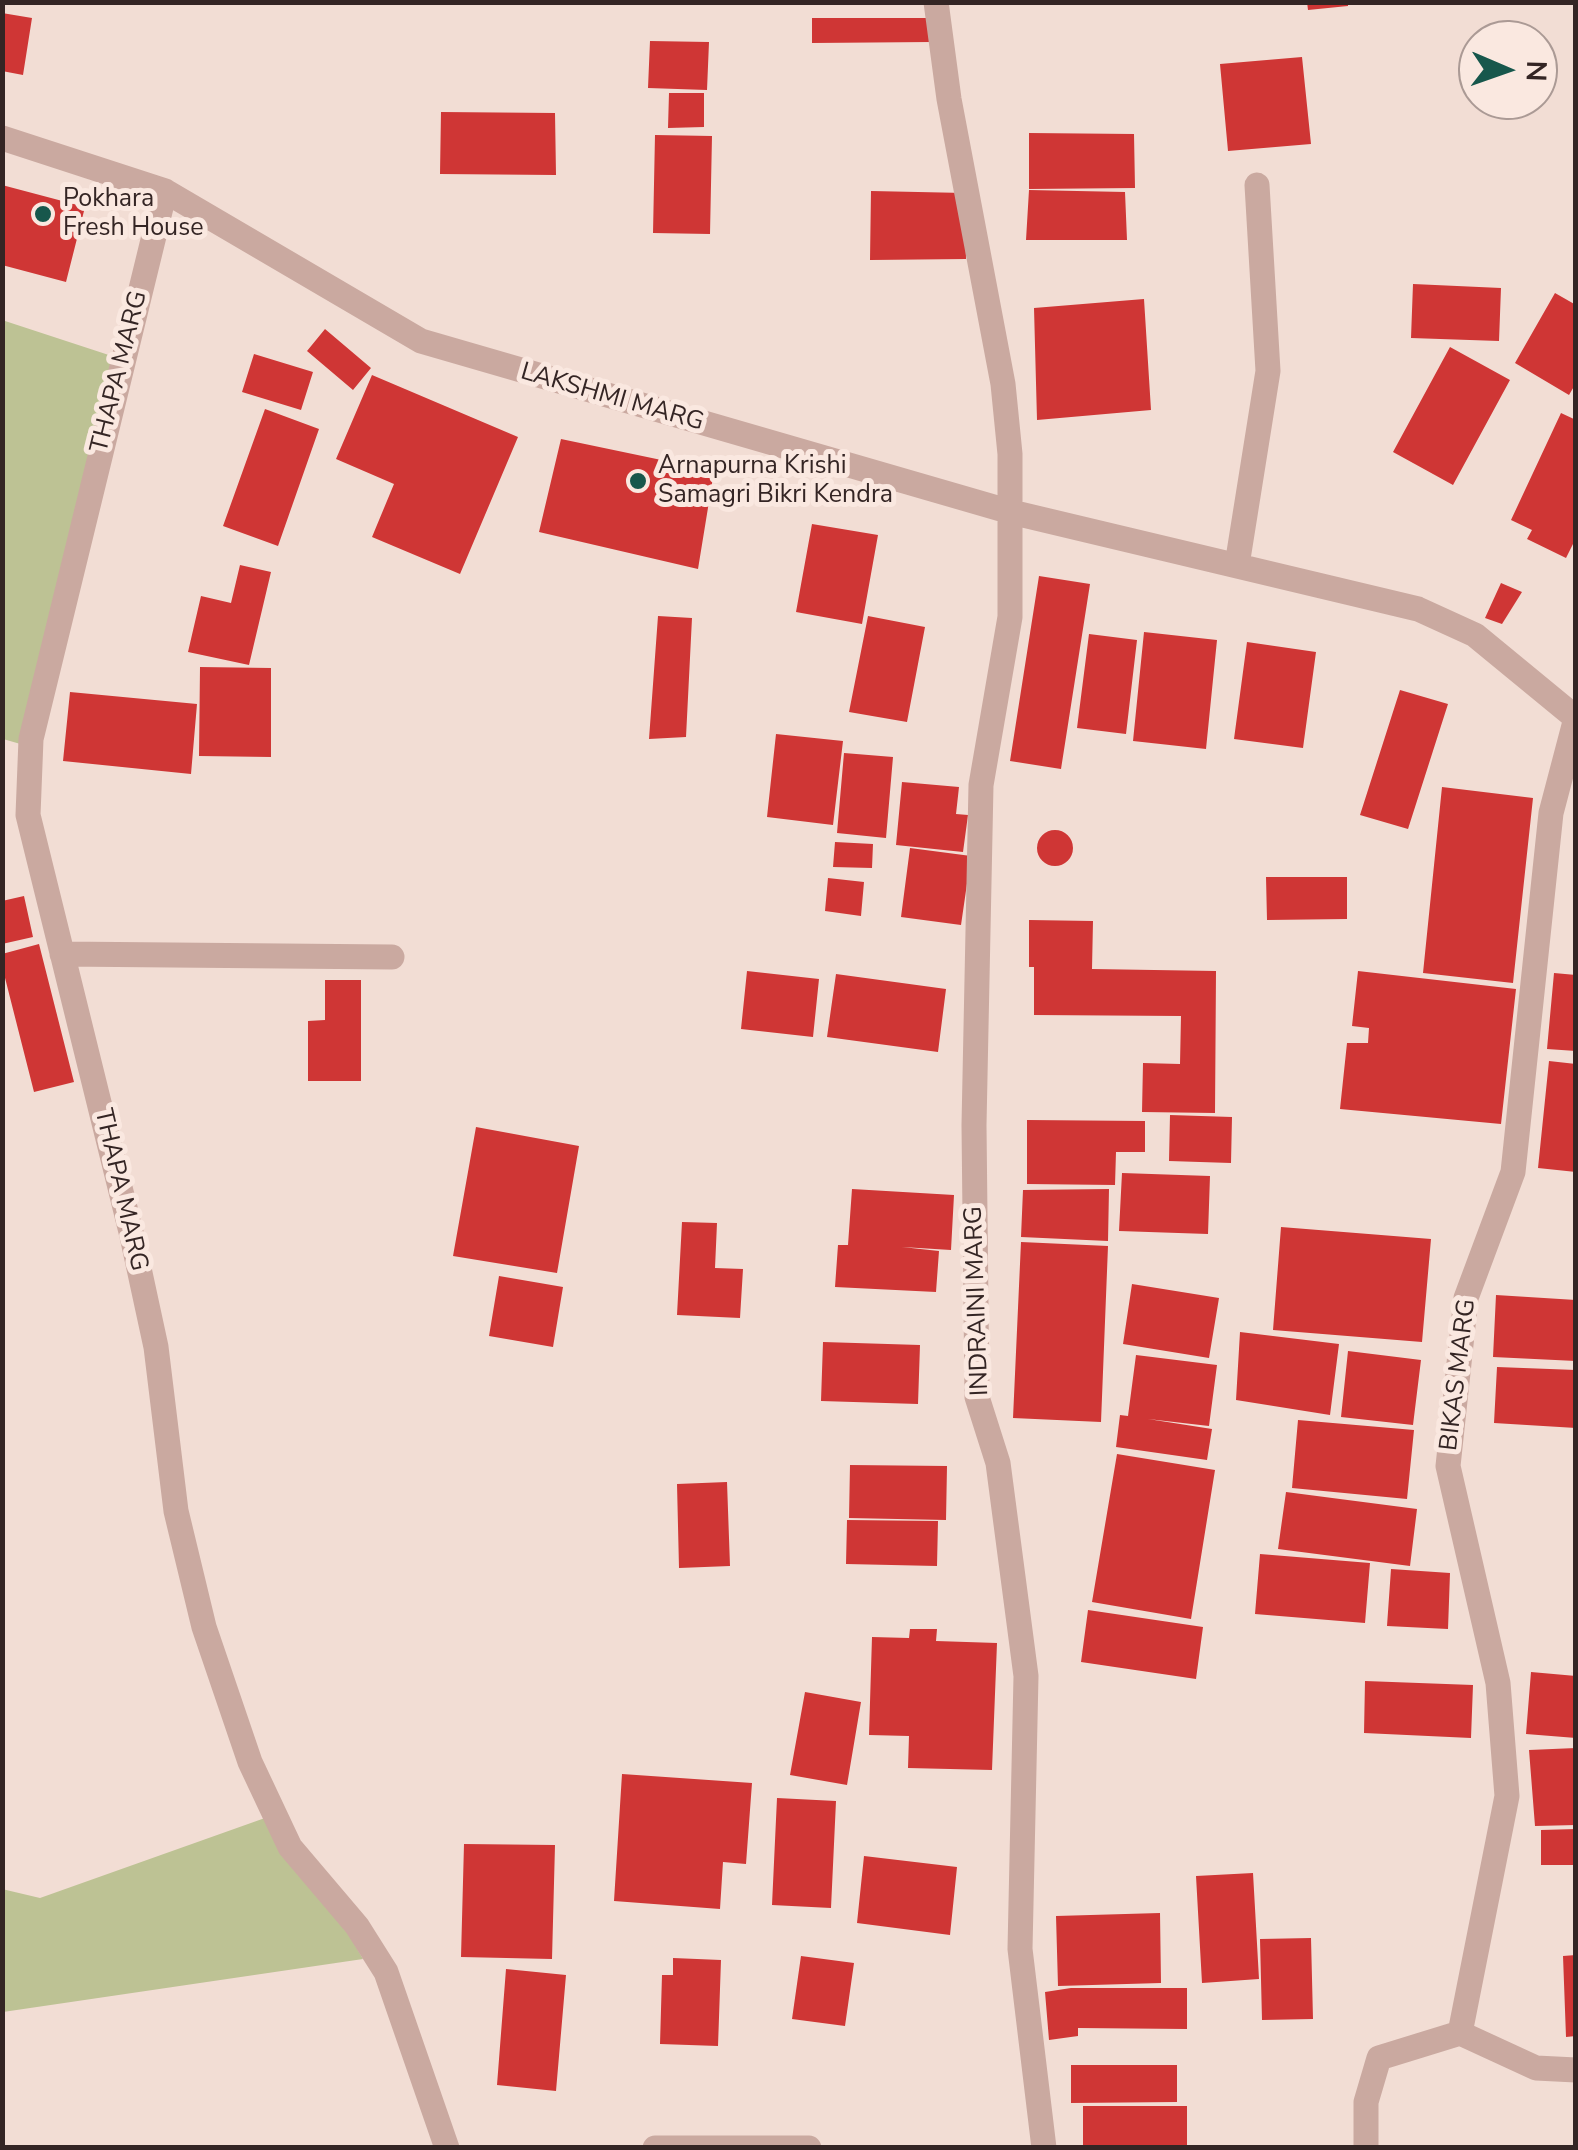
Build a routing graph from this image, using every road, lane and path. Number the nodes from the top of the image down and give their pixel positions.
1 (936, 2) edge
2 (2, 138) edge
3 (1257, 185) dead end
4 (165, 192) junction
5 (1011, 512) junction
6 (1237, 566) junction
7 (1576, 718) edge
8 (62, 954) junction
9 (392, 957) dead end
10 (1460, 2033) junction
11 (1576, 2070) edge
12 (447, 2148) edge
13 (655, 2148) edge
14 (809, 2148) edge
15 (1044, 2148) edge
16 (1366, 2148) edge

1 - 5 street, INDRAINI MARG
2 - 4 street, LAKSHMI MARG
3 - 6 street
4 - 5 street, LAKSHMI MARG
4 - 8 street, THAPA MARG
5 - 6 street, LAKSHMI MARG
5 - 15 street, INDRAINI MARG
6 - 7 street, LAKSHMI MARG
7 - 10 street, BIKAS MARG
8 - 9 street
8 - 12 street, THAPA MARG
10 - 11 street
10 - 16 street
13 - 14 street

